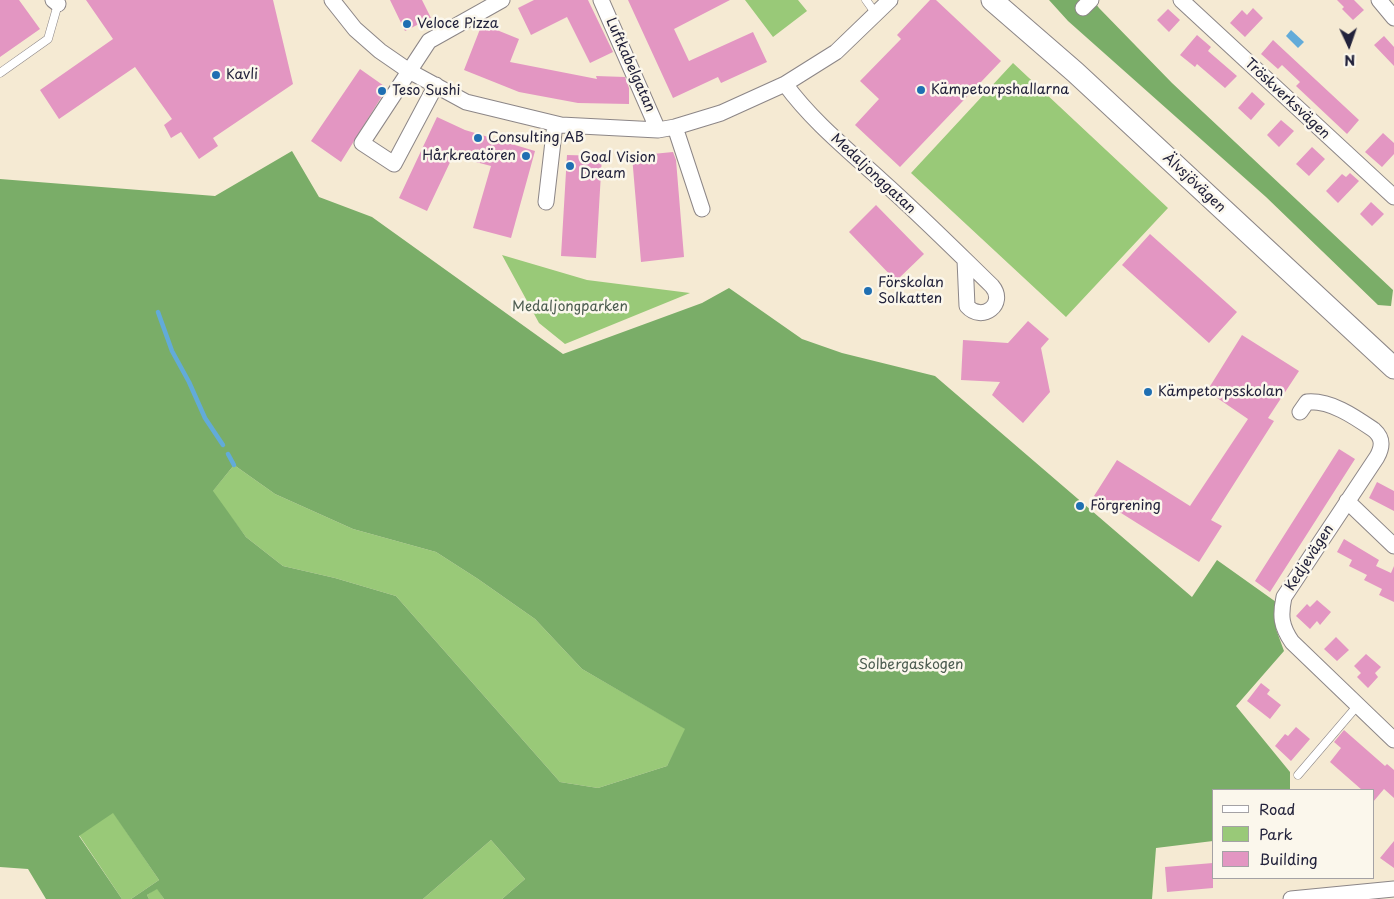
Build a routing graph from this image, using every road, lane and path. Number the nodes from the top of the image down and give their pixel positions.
1 (332, 0) edge
2 (502, 0) edge
3 (601, 0) edge
4 (866, 0) edge
5 (890, 0) edge
6 (992, 0) edge
7 (1181, 0) edge
8 (1379, 0) edge
9 (55, 2) edge
10 (876, 14) junction
11 (1394, 18) edge
12 (409, 70) junction
13 (0, 73) edge
14 (785, 84) junction
15 (436, 85) junction
16 (555, 124) junction
17 (675, 127) junction
18 (658, 130) junction
19 (1394, 197) edge
20 (546, 202) dead end
21 (702, 209) dead end
22 (965, 260) dead end
23 (1394, 368) edge
24 (1300, 412) dead end
25 (1347, 501) junction
26 (1394, 546) edge
27 (1358, 705) junction
28 (1394, 740) edge
29 (1298, 775) dead end
30 (1394, 889) edge
31 (1291, 899) edge

1 - 12 street
2 - 12 street
3 - 18 street, Luftkabelgatan
4 - 10 lane
5 - 10 street
6 - 23 main road, Älvsjövägen
7 - 19 street, Tröskverksvägen
8 - 11 street
9 - 13 lane
10 - 14 street
12 - 15 street
12 - 15 street
14 - 17 street
14 - 22 street, Medaljonggatan
15 - 16 street
16 - 18 street
16 - 20 street
17 - 18 street
17 - 21 street
24 - 25 street, Kedjevägen
25 - 26 street
25 - 27 street, Kedjevägen
27 - 28 street, Kedjevägen
27 - 29 lane
30 - 31 street

